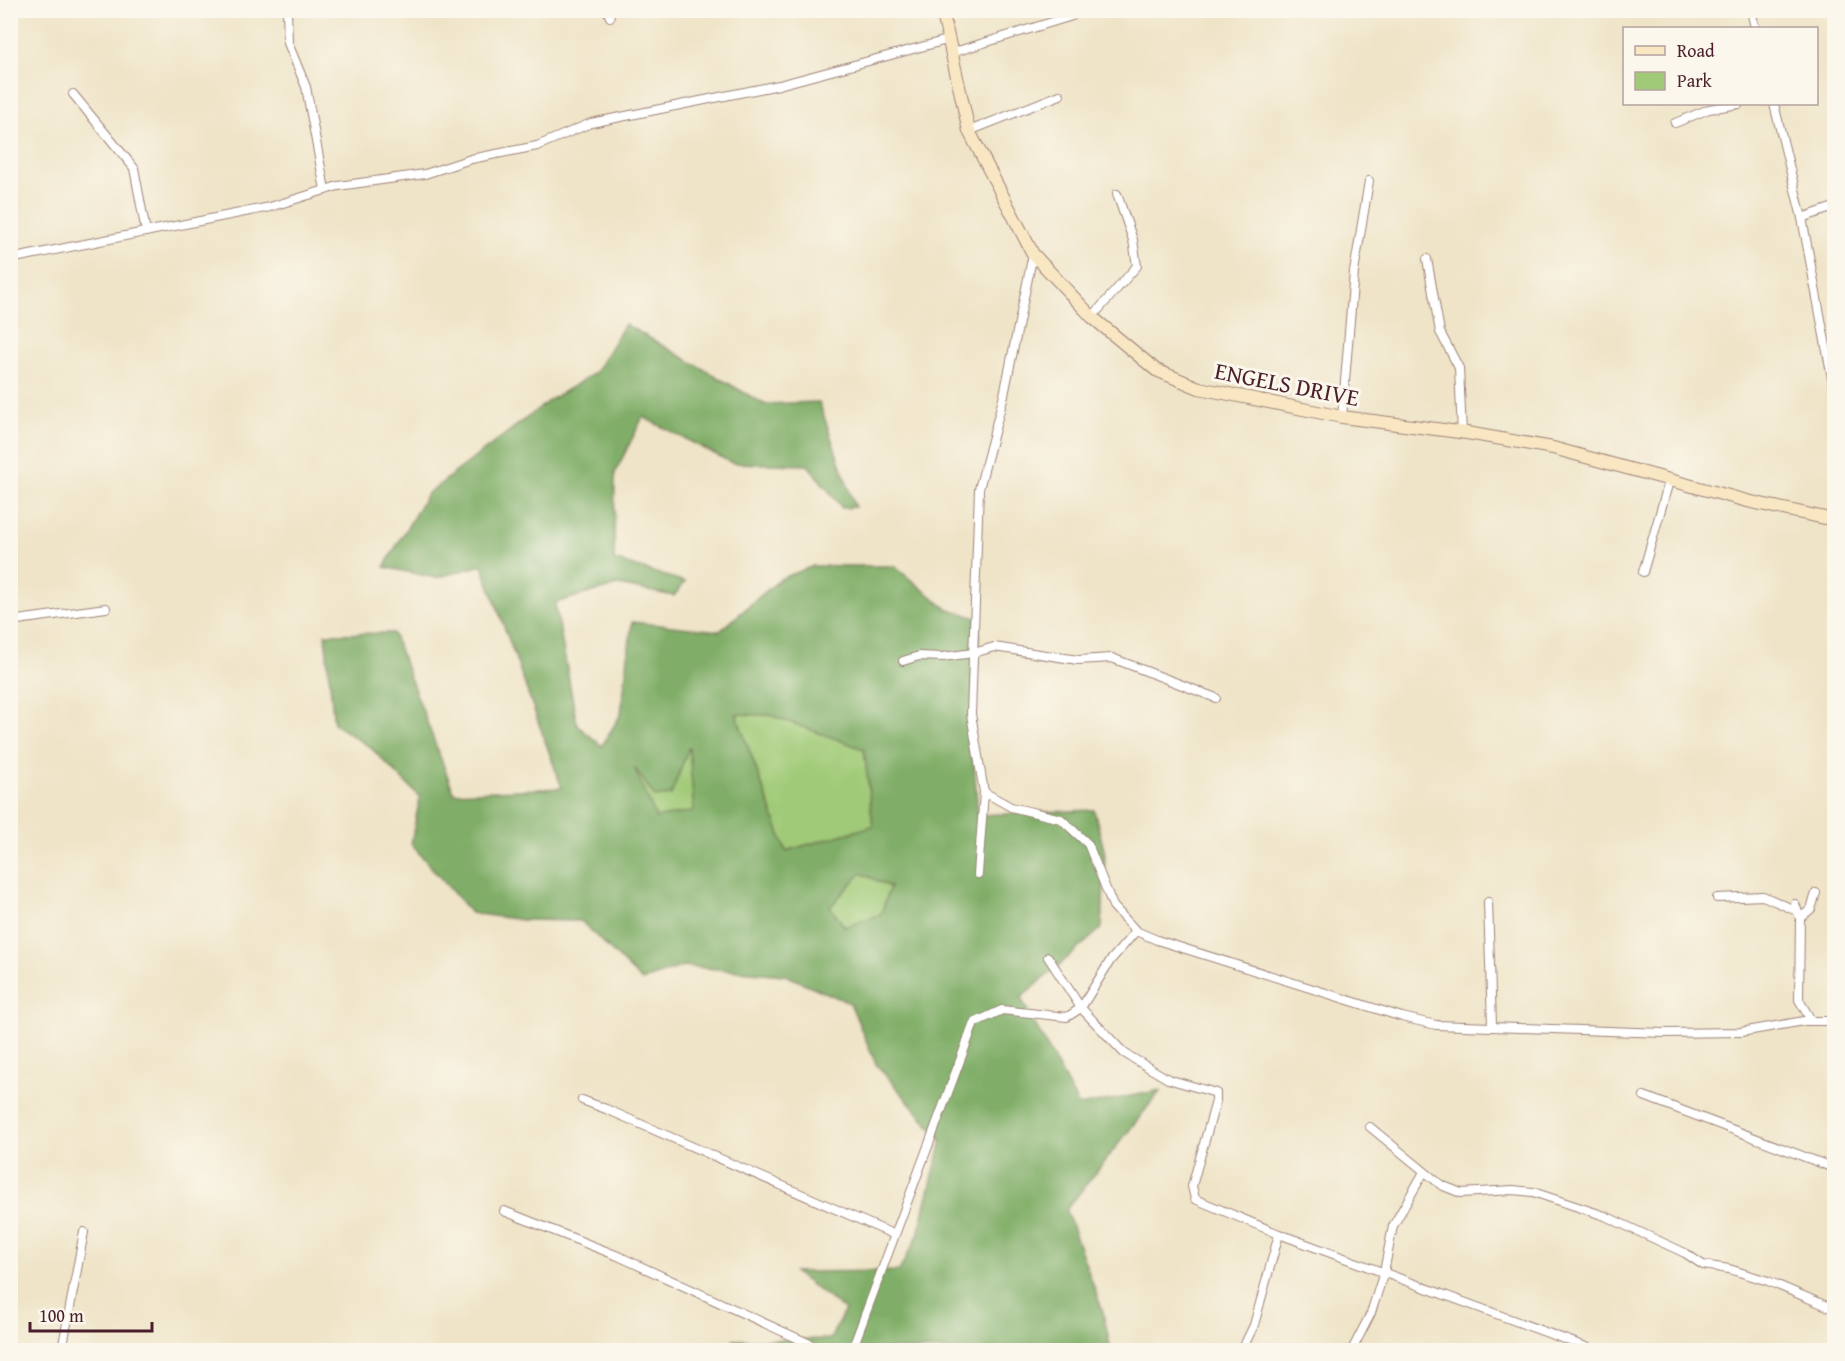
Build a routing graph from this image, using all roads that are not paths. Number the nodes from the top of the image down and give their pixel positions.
1 (287, 10) edge
2 (942, 10) edge
3 (1751, 10) edge
4 (1072, 16) dead end
5 (1755, 27) edge
6 (947, 40) junction
7 (951, 53) junction
8 (73, 94) dead end
9 (1060, 95) dead end
10 (1734, 105) edge
11 (1774, 105) edge
12 (1675, 123) dead end
13 (969, 131) junction
14 (1369, 181) dead end
15 (326, 190) junction
16 (1117, 194) dead end
17 (1834, 207) edge
18 (1802, 218) junction
19 (146, 231) junction
20 (1033, 254) junction
21 (10, 259) edge
22 (1427, 259) dead end
23 (1092, 317) junction
24 (1834, 389) edge
25 (1342, 417) junction
26 (1462, 433) junction
27 (1670, 478) junction
28 (1834, 520) edge
29 (1643, 572) dead end
30 (106, 608) dead end
31 (10, 621) edge
32 (974, 653) junction
33 (903, 661) dead end
34 (1216, 698) dead end
35 (984, 792) junction
36 (978, 874) dead end
37 (1816, 893) dead end
38 (1717, 898) dead end
39 (1488, 902) dead end
40 (1798, 911) junction
41 (1136, 931) junction
42 (1048, 957) dead end
43 (1081, 1008) junction
44 (1811, 1020) junction
45 (1834, 1021) edge
46 (1492, 1025) junction
47 (1644, 1096) dead end
48 (582, 1100) dead end
49 (1370, 1127) dead end
50 (1834, 1168) edge
51 (1424, 1172) junction
52 (504, 1211) dead end
53 (84, 1232) dead end
54 (1279, 1233) junction
55 (895, 1235) junction
56 (1384, 1272) junction
57 (1834, 1309) edge
58 (62, 1350) edge
59 (823, 1350) edge
60 (852, 1350) edge
61 (1242, 1350) edge
62 (1352, 1350) edge
63 (1594, 1350) edge

1 - 15 street
2 - 6 street, ENGELS DRIVE
3 - 5 street
4 - 7 street
6 - 7 street, ENGELS DRIVE
6 - 15 street
7 - 13 street, ENGELS DRIVE
8 - 19 street
9 - 13 street
10 - 12 street
11 - 18 street
13 - 20 street, ENGELS DRIVE
14 - 25 street
15 - 19 street
16 - 23 street
17 - 18 street
18 - 24 street
19 - 21 street
20 - 23 street, ENGELS DRIVE
20 - 32 street
22 - 26 street
23 - 25 street, ENGELS DRIVE
25 - 26 street, ENGELS DRIVE
26 - 27 street, ENGELS DRIVE
27 - 28 street, ENGELS DRIVE
27 - 29 street
30 - 31 street
32 - 33 street
32 - 34 street
32 - 35 street
35 - 36 street
35 - 41 street
37 - 40 street
38 - 40 street
39 - 46 street
40 - 44 street
41 - 43 street
41 - 46 street
42 - 43 street
43 - 54 street
43 - 55 street
44 - 45 street
44 - 46 street
47 - 50 street
48 - 55 street
49 - 51 street
51 - 56 street
51 - 57 street
52 - 59 street
53 - 58 street
54 - 56 street
54 - 61 street
55 - 60 street
56 - 62 street
56 - 63 street

